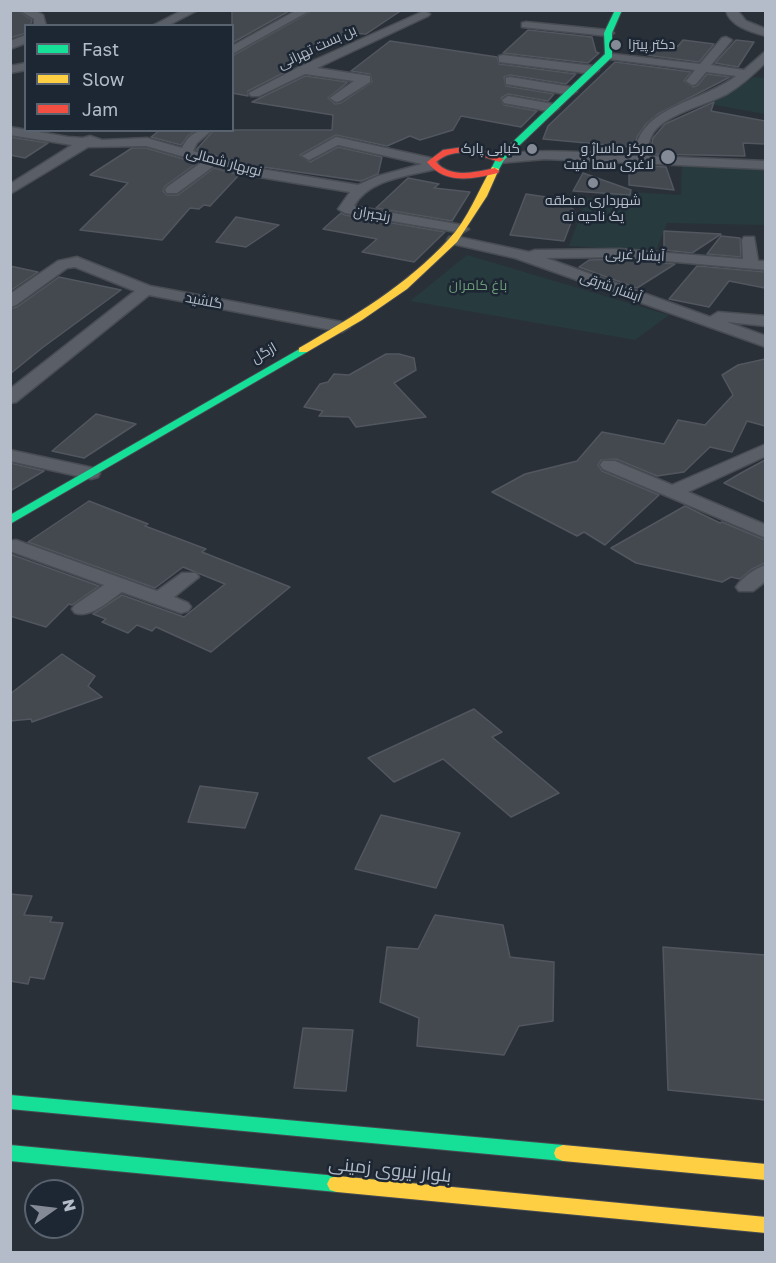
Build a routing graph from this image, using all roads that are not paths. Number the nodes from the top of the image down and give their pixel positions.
1 (24, 10) edge
2 (193, 10) edge
3 (306, 10) edge
4 (410, 10) edge
5 (619, 10) edge
6 (731, 10) edge
7 (40, 24) edge
8 (162, 24) edge
9 (526, 25) dead end
10 (608, 33) junction
11 (765, 33) edge
12 (24, 39) edge
13 (726, 40) dead end
14 (10, 46) edge
15 (234, 50) edge
16 (765, 54) edge
17 (609, 55) junction
18 (503, 60) dead end
19 (10, 62) edge
20 (667, 63) junction
21 (24, 67) edge
22 (703, 68) junction
23 (303, 69) junction
24 (10, 70) edge
25 (593, 70) junction
26 (748, 74) junction
27 (656, 76) dead end
28 (510, 81) dead end
29 (692, 81) dead end
30 (571, 91) junction
31 (255, 93) dead end
32 (336, 98) dead end
33 (508, 100) dead end
34 (553, 108) junction
35 (10, 130) edge
36 (50, 132) edge
37 (103, 132) edge
38 (203, 132) edge
39 (86, 142) junction
40 (186, 152) junction
41 (309, 156) dead end
42 (213, 160) junction
43 (641, 161) junction
44 (431, 164) junction
45 (497, 165) junction
46 (765, 165) edge
47 (10, 190) edge
48 (172, 190) dead end
49 (362, 190) junction
50 (458, 235) junction
51 (749, 240) dead end
52 (519, 254) junction
53 (758, 266) edge
54 (146, 290) junction
55 (10, 302) edge
56 (688, 315) junction
57 (765, 321) edge
58 (342, 327) junction
59 (765, 342) edge
60 (10, 398) edge
61 (765, 449) edge
62 (10, 455) edge
63 (609, 465) dead end
64 (91, 473) junction
65 (673, 492) junction
66 (10, 521) edge
67 (765, 532) edge
68 (13, 546) edge
69 (765, 571) edge
70 (189, 577) dead end
71 (120, 584) junction
72 (746, 587) dead end
73 (159, 599) junction
74 (181, 607) dead end
75 (82, 609) dead end
76 (10, 1102) edge
77 (10, 1153) edge
78 (765, 1172) edge
79 (765, 1225) edge

1 - 7 street
2 - 8 street
3 - 15 street
4 - 23 street, بن بست تهرانی
5 - 10 main road
6 - 11 street
9 - 10 street
10 - 17 main road
12 - 14 street
13 - 22 street
16 - 26 street
17 - 20 street
17 - 25 main road, ازگل
18 - 25 street
19 - 21 street
20 - 22 street
20 - 27 street
21 - 24 street
22 - 26 street
22 - 29 street
23 - 31 street, بن بست تهرانی
23 - 32 street
25 - 30 main road, ازگل
26 - 43 street
28 - 30 street
30 - 34 main road, ازگل
33 - 34 street
34 - 45 main road, ازگل
35 - 39 street, نوبهار شمالی
36 - 39 street, نوبهار شمالی
37 - 39 street
38 - 40 street
39 - 40 street, نوبهار شمالی
39 - 47 street
40 - 42 street, نوبهار شمالی
41 - 44 street
42 - 48 street
42 - 49 street, نوبهار شمالی
43 - 45 street
43 - 46 street
44 - 45 main road
44 - 45 main road
44 - 49 street, رنجبران
45 - 50 main road, ازگل
49 - 50 street, رنجبران
50 - 52 street, آبشار شرقی
50 - 58 main road, ازگل
51 - 53 street
52 - 53 street, آبشار غربی
52 - 56 street, آبشار شرقی
54 - 55 street, گلشید
54 - 58 street, گلشید
54 - 60 street
56 - 57 street
56 - 59 street, آبشار شرقی
58 - 64 main road, ازگل
61 - 65 street
62 - 64 street
63 - 65 street
64 - 66 main road, ازگل
65 - 67 street
66 - 68 street
68 - 71 street
69 - 72 street
70 - 73 street
71 - 73 street
71 - 75 street
73 - 74 street
76 - 78 main road, بلوار نیروی زمینی
77 - 79 main road, بلوار نیروی زمینی

